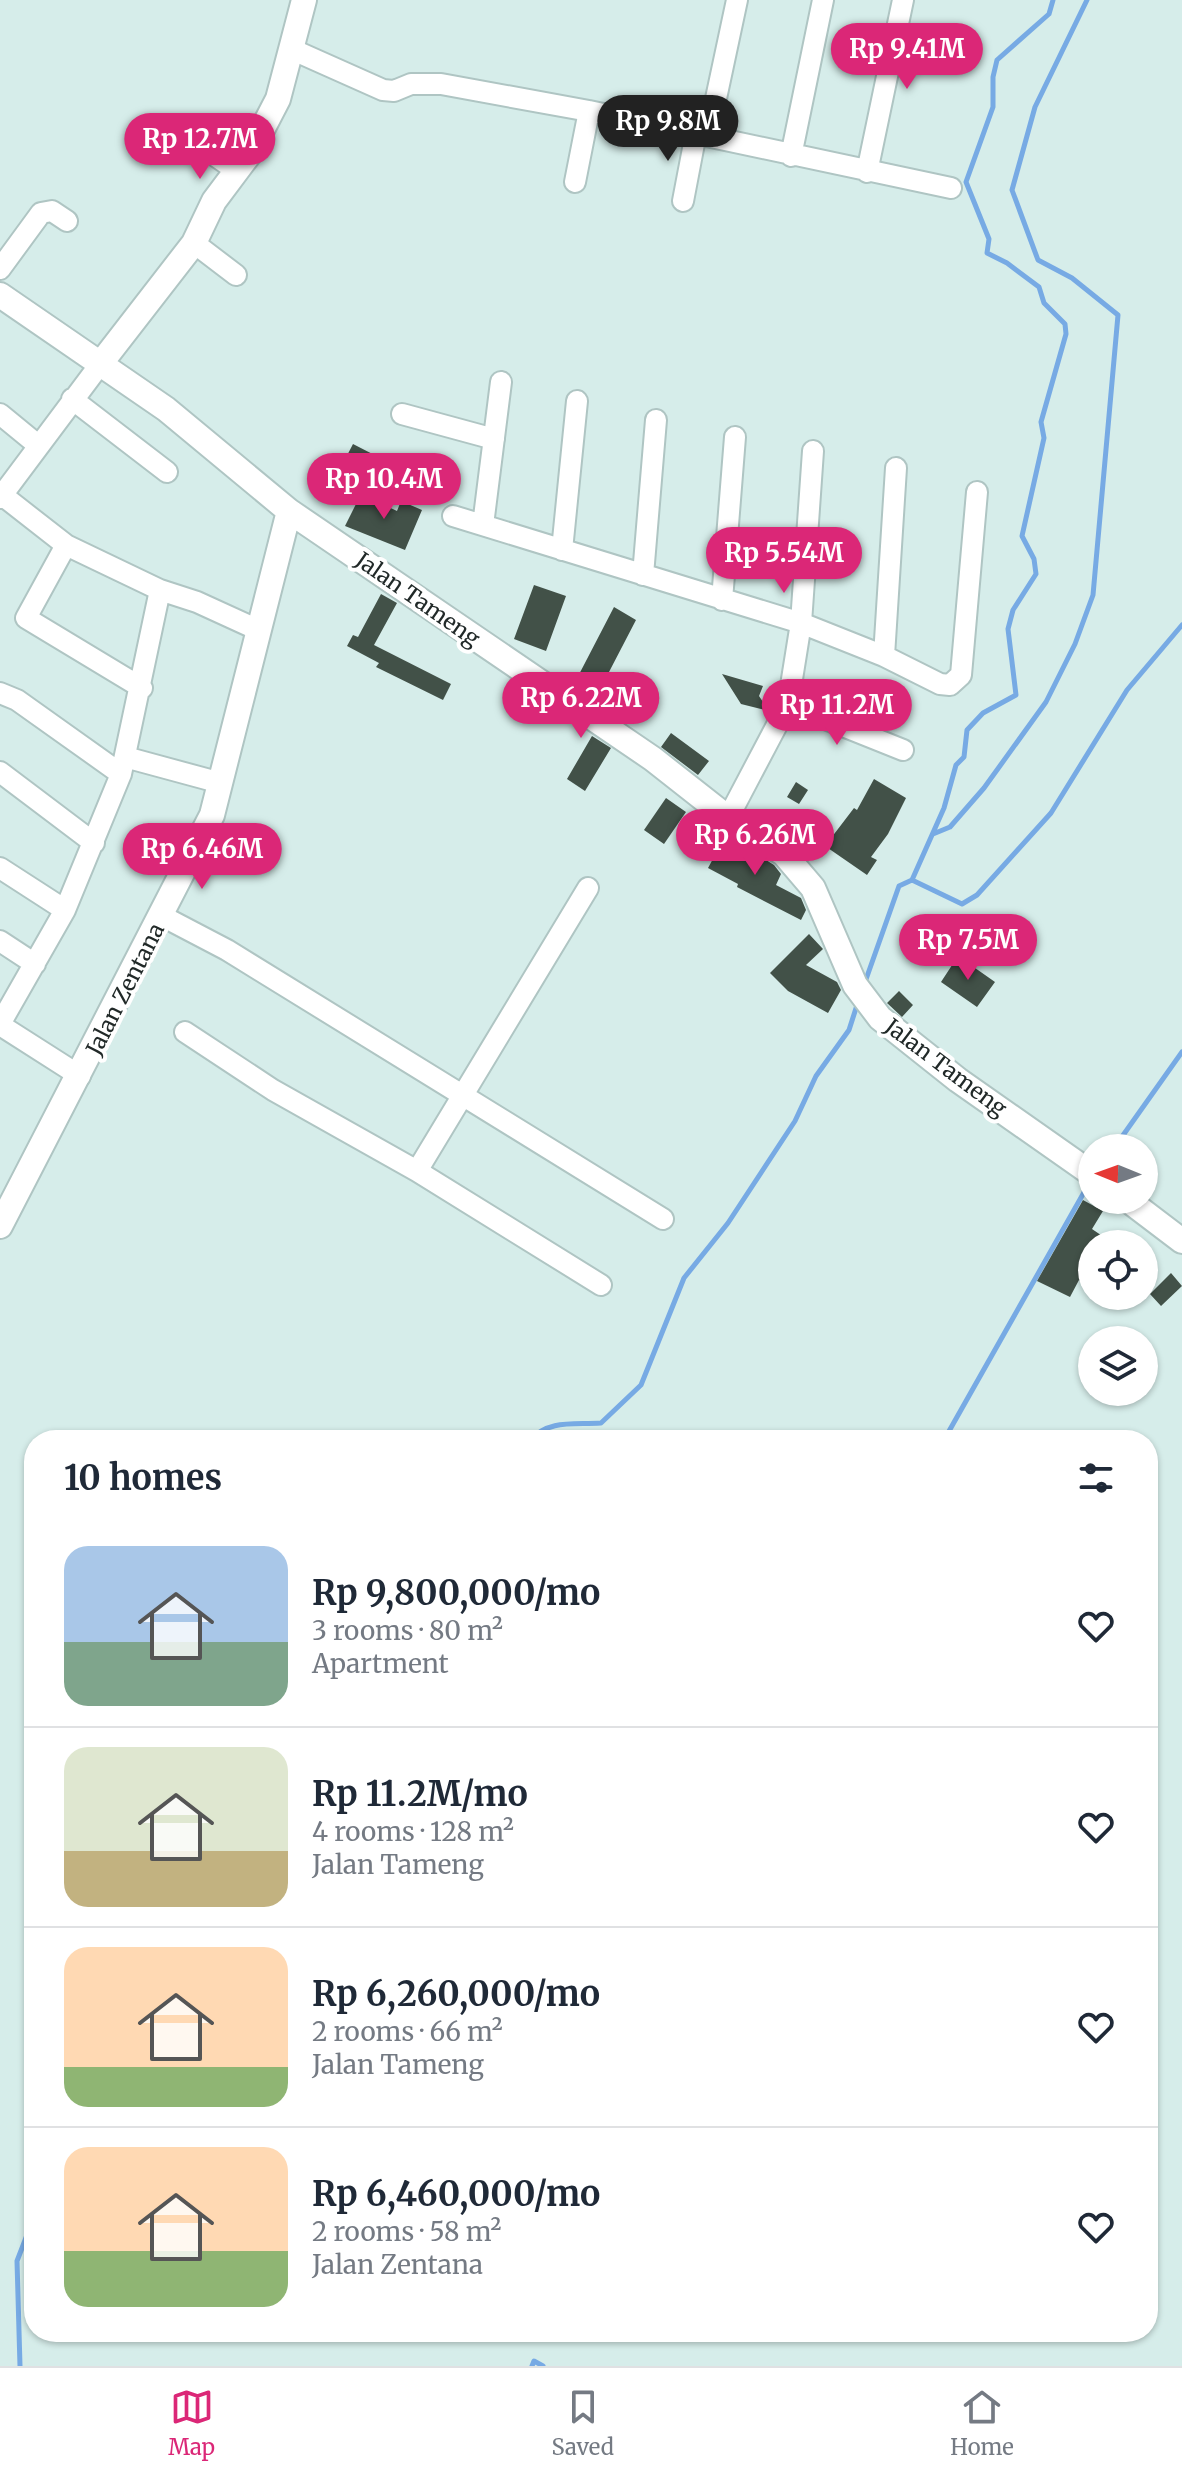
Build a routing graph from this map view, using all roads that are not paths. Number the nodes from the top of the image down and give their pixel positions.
1 (304, 0) edge
2 (737, 0) edge
3 (823, 0) edge
4 (903, 0) edge
5 (291, 49) junction
6 (589, 111) junction
7 (702, 134) junction
8 (191, 139) dead end
9 (791, 156) junction
10 (237, 171) junction
11 (867, 172) junction
12 (575, 182) dead end
13 (951, 188) dead end
14 (683, 201) dead end
15 (67, 221) dead end
16 (194, 243) junction
17 (0, 269) edge
18 (236, 275) dead end
19 (0, 295) edge
20 (101, 363) junction
21 (501, 382) dead end
22 (72, 399) junction
23 (577, 401) dead end
24 (0, 414) edge
25 (402, 414) dead end
26 (656, 420) dead end
27 (735, 437) dead end
28 (494, 439) junction
29 (39, 446) junction
30 (813, 451) dead end
31 (896, 468) dead end
32 (167, 472) dead end
33 (4, 487) edge
34 (977, 492) dead end
35 (289, 511) junction
36 (453, 516) dead end
37 (483, 525) junction
38 (66, 545) junction
39 (562, 550) junction
40 (643, 575) junction
41 (160, 590) junction
42 (722, 600) junction
43 (801, 623) junction
44 (256, 629) junction
45 (884, 656) junction
46 (142, 688) junction
47 (0, 693) edge
48 (788, 704) junction
49 (903, 750) dead end
50 (123, 766) junction
51 (0, 772) edge
52 (221, 783) junction
53 (728, 818) junction
54 (94, 843) junction
55 (0, 868) edge
56 (588, 888) dead end
57 (65, 910) junction
58 (162, 916) junction
59 (0, 941) edge
60 (35, 964) junction
61 (0, 1024) edge
62 (185, 1032) dead end
63 (80, 1076) junction
64 (465, 1096) junction
65 (1078, 1164) edge
66 (417, 1171) junction
67 (1146, 1214) edge
68 (663, 1219) dead end
69 (0, 1226) edge
70 (1182, 1241) edge
71 (601, 1285) dead end

1 - 5 street
2 - 7 street
3 - 9 street
4 - 11 street
5 - 6 street
5 - 10 street
6 - 7 street
6 - 12 street
7 - 9 street
7 - 14 street
8 - 10 street
9 - 11 street
10 - 16 street
11 - 13 street
15 - 17 street
16 - 18 street
16 - 20 street
19 - 20 street, Jalan Tameng
20 - 22 street
20 - 35 street, Jalan Tameng
21 - 28 street
22 - 29 street
22 - 32 street
23 - 39 street
24 - 29 street
25 - 28 street
26 - 40 street
27 - 42 street
28 - 37 street
29 - 33 street
30 - 43 street
31 - 45 street
33 - 38 street
34 - 45 street
35 - 44 street, Jalan Zentana
35 - 53 street, Jalan Tameng
36 - 37 street
37 - 39 street
38 - 41 street
38 - 46 street
39 - 40 street
40 - 42 street
41 - 44 street
41 - 46 street
42 - 43 street
43 - 45 street
43 - 48 street
44 - 52 street, Jalan Zentana
46 - 50 street
47 - 50 street
48 - 49 street
48 - 53 street
50 - 52 street
50 - 54 street
51 - 54 street
52 - 58 street, Jalan Zentana
53 - 65 street, Jalan Tameng
54 - 57 street
55 - 57 street
56 - 64 street
57 - 60 street
58 - 63 street, Jalan Zentana
58 - 64 street
59 - 60 street
60 - 61 street
61 - 63 street
62 - 66 street
63 - 69 street, Jalan Zentana
64 - 66 street
64 - 68 street
66 - 71 street
67 - 70 street

